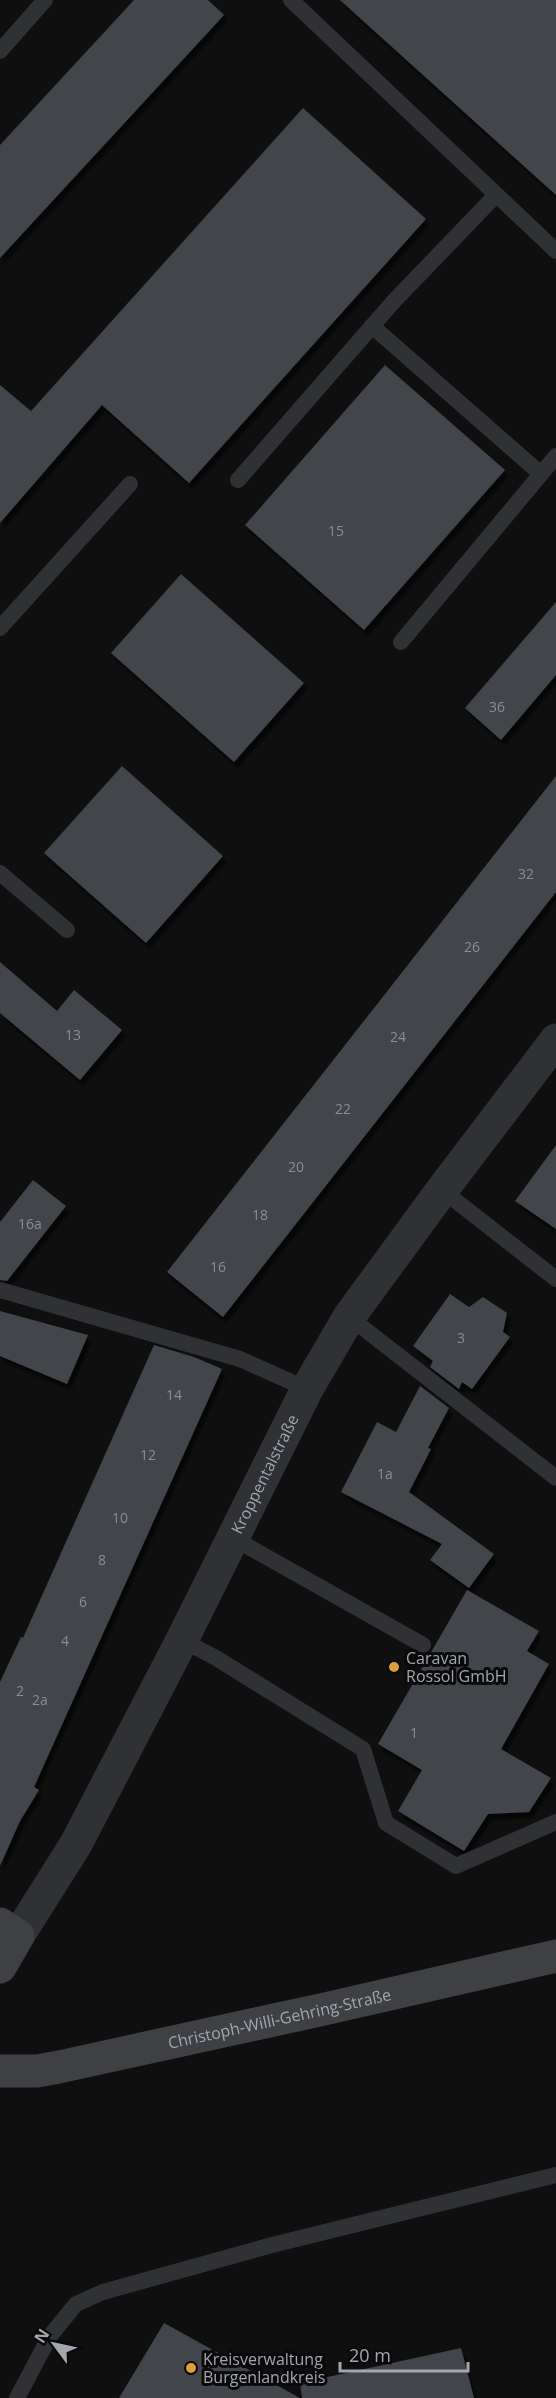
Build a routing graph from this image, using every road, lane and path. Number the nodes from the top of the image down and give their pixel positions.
1 (45, 0) edge
2 (291, 0) edge
3 (0, 51) edge
4 (496, 195) junction
5 (556, 251) edge
6 (372, 326) junction
7 (556, 456) edge
8 (541, 474) junction
9 (238, 480) dead end
10 (130, 484) dead end
11 (0, 628) edge
12 (401, 642) dead end
13 (0, 873) edge
14 (67, 930) dead end
15 (556, 1040) edge
16 (442, 1190) junction
17 (556, 1279) edge
18 (0, 1290) edge
19 (349, 1317) junction
20 (307, 1389) junction
21 (556, 1478) edge
22 (233, 1538) junction
23 (182, 1640) junction
24 (423, 1645) dead end
25 (556, 1822) edge
26 (9, 1930) edge
27 (556, 1956) edge
28 (0, 1967) edge
29 (0, 2071) edge
30 (556, 2175) edge
31 (17, 2398) edge

1 - 3 lane
2 - 4 lane
4 - 5 lane
4 - 6 lane
6 - 8 lane
6 - 9 lane
7 - 8 lane
8 - 12 lane
10 - 11 lane
13 - 14 lane
15 - 16 street, Kroppentalstraße
16 - 17 lane
16 - 19 street, Kroppentalstraße
18 - 20 lane
19 - 20 street, Kroppentalstraße
19 - 21 lane
20 - 22 street, Kroppentalstraße
22 - 23 street, Kroppentalstraße
22 - 24 lane
23 - 25 lane
23 - 26 street, Kroppentalstraße
26 - 28 street
27 - 29 street, Christoph-Willi-Gehring-Straße
30 - 31 lane

